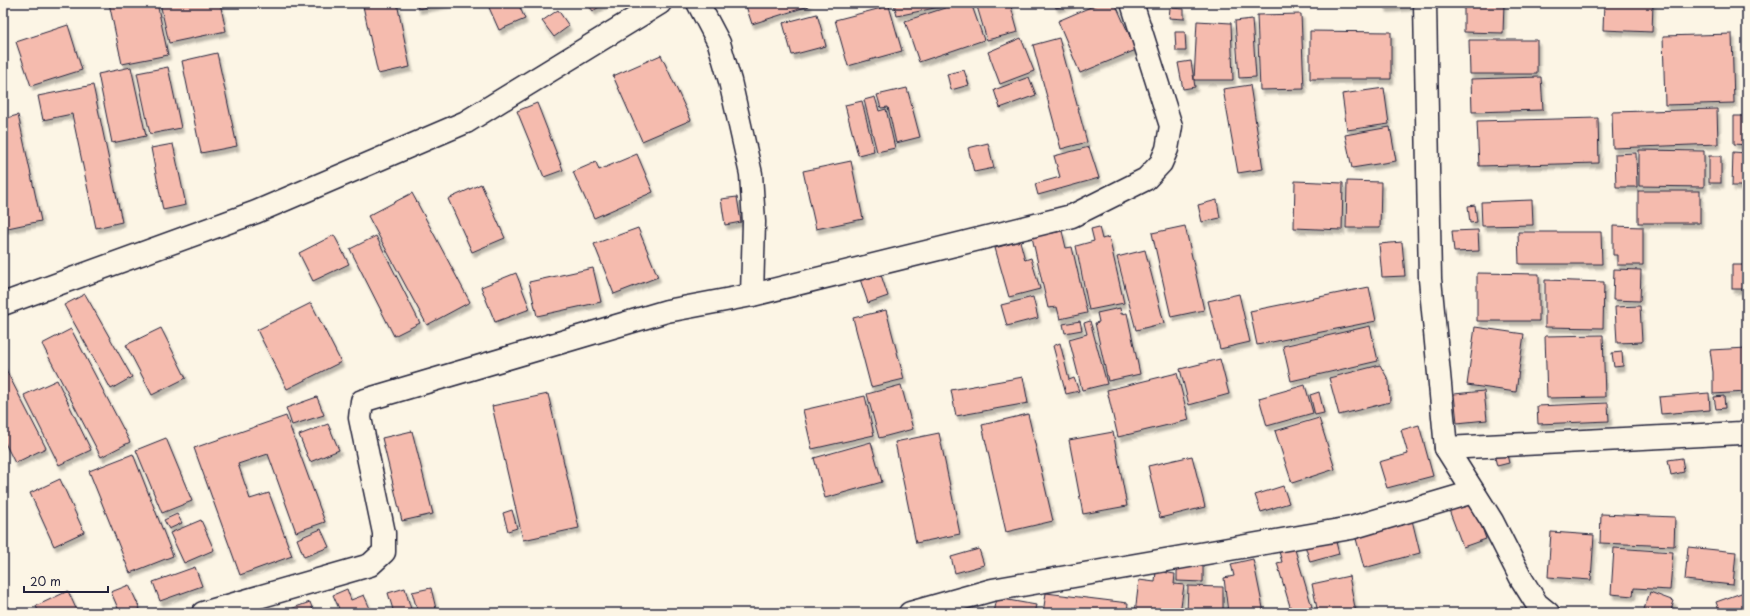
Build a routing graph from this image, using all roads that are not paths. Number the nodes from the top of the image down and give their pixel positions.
1 (660, 3) edge
2 (698, 3) edge
3 (1132, 3) edge
4 (1425, 3) edge
5 (752, 294) junction
6 (3, 304) edge
7 (1747, 431) edge
8 (1446, 448) junction
9 (1473, 492) junction
10 (934, 610) edge
11 (203, 613) edge
12 (910, 613) edge
13 (1548, 613) edge

1 - 6 street
2 - 5 street
3 - 5 street
4 - 8 street
5 - 11 street
7 - 8 street
8 - 9 street
9 - 10 street
9 - 13 street
10 - 12 street

